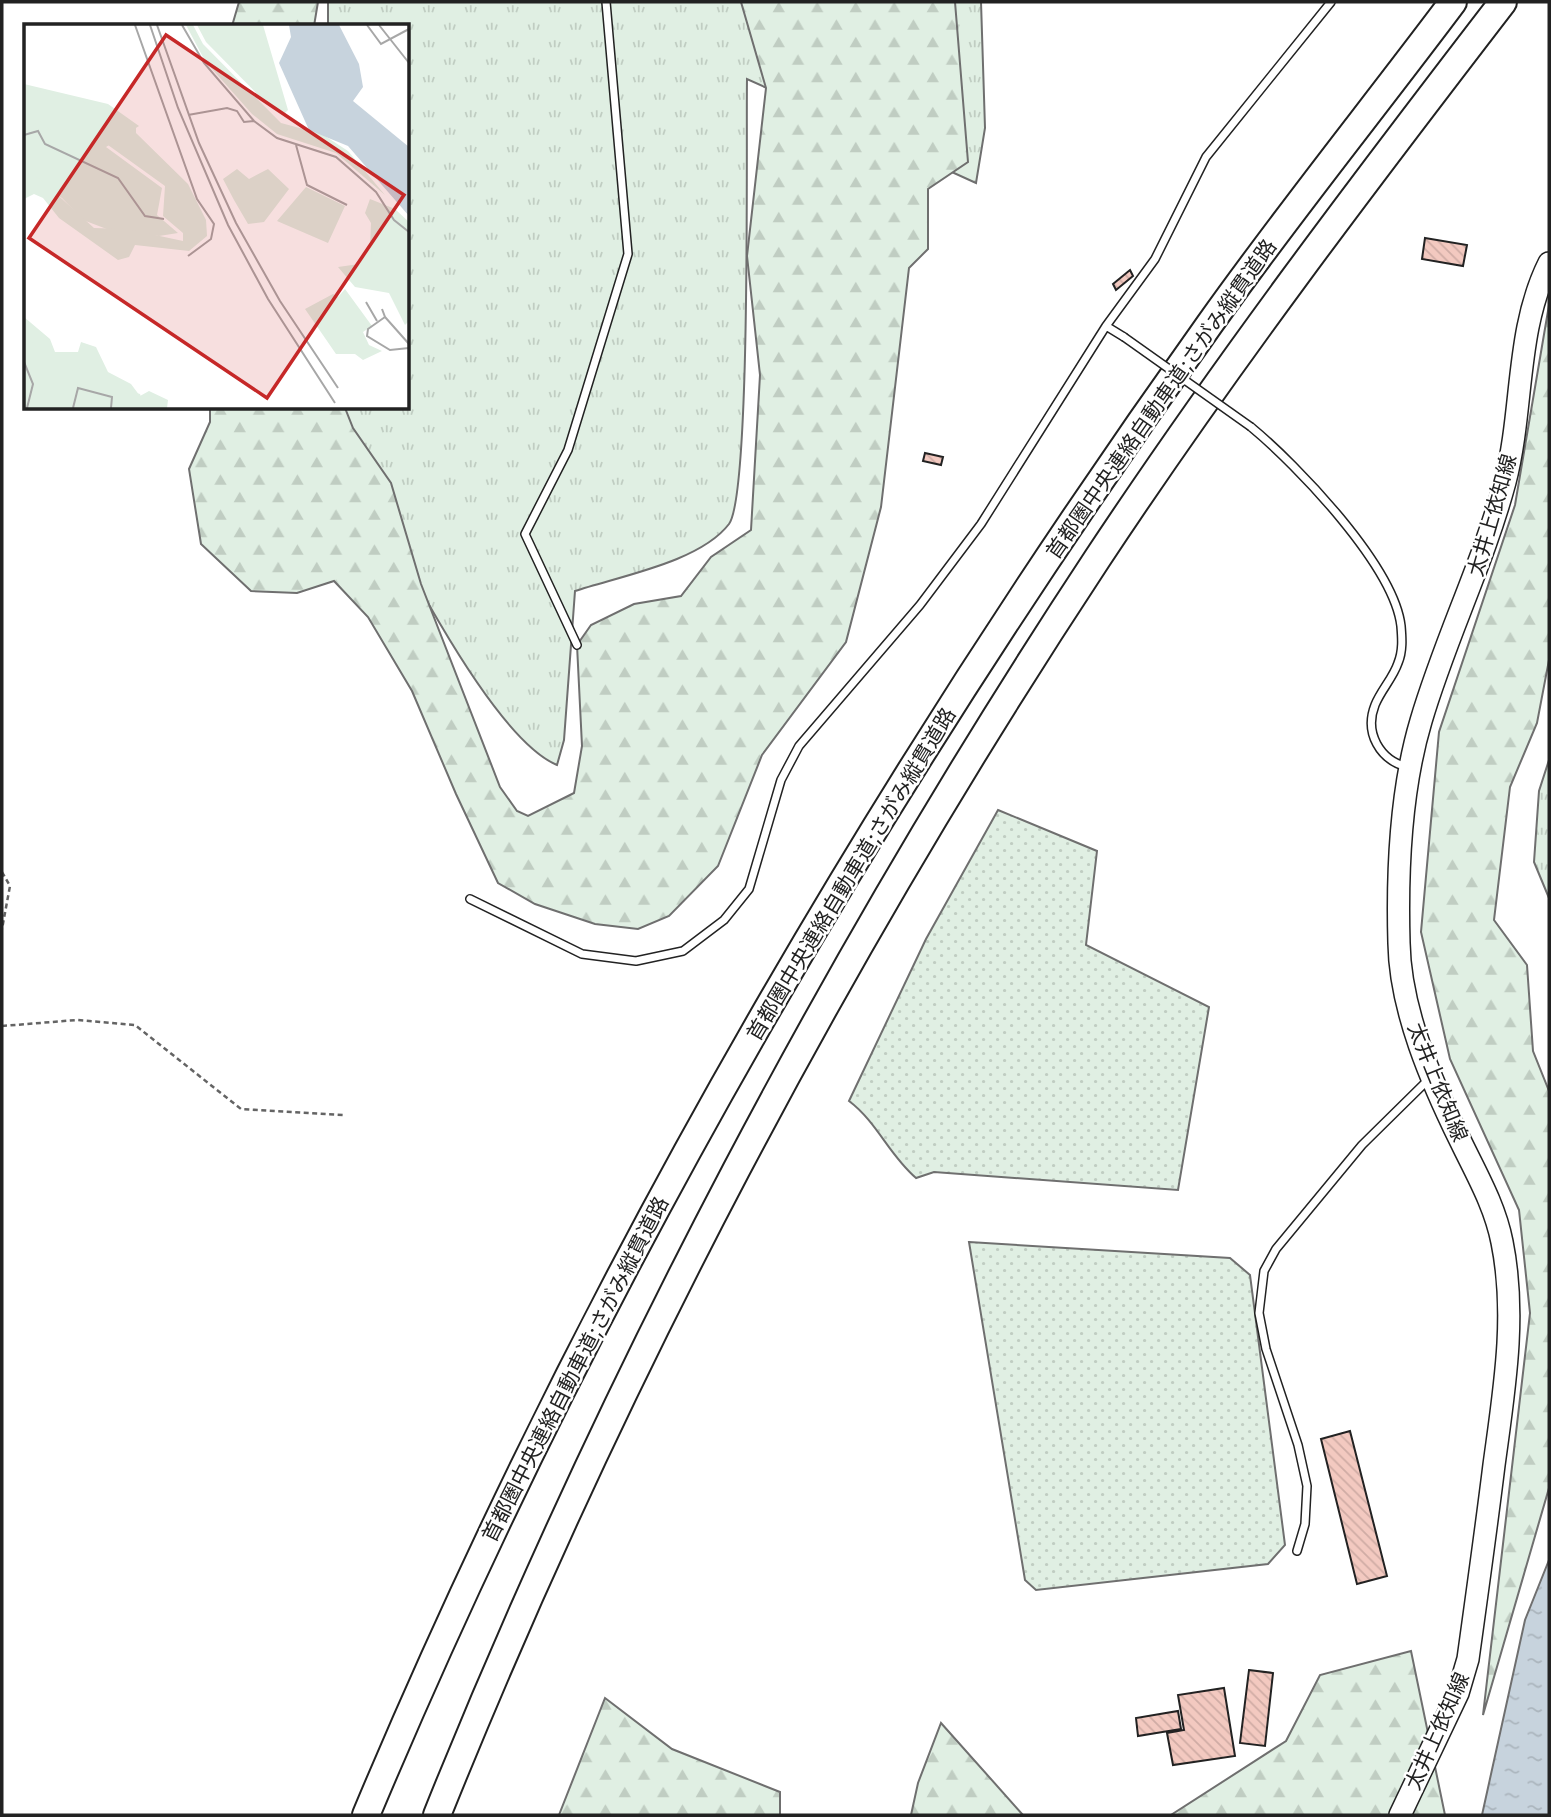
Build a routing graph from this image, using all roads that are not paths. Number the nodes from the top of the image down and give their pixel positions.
1 (606, 2) edge
2 (1331, 2) edge
3 (1452, 2) edge
4 (1503, 2) edge
5 (1549, 263) edge
6 (1106, 326) junction
7 (576, 645) dead end
8 (1412, 768) junction
9 (470, 899) dead end
10 (1432, 1077) junction
11 (1297, 1551) dead end
12 (366, 1815) edge
13 (437, 1815) edge
14 (1400, 1815) edge

1 - 7 lane
2 - 6 lane
3 - 12 highway, 首都圏中央連絡自動車道;さがみ縦貫道路
4 - 13 highway, 首都圏中央連絡自動車道;さがみ縦貫道路
5 - 8 main road, 太井上依知線
6 - 8 lane, bridge
6 - 9 lane
8 - 10 main road, 太井上依知線
10 - 11 lane
10 - 14 main road, 太井上依知線

